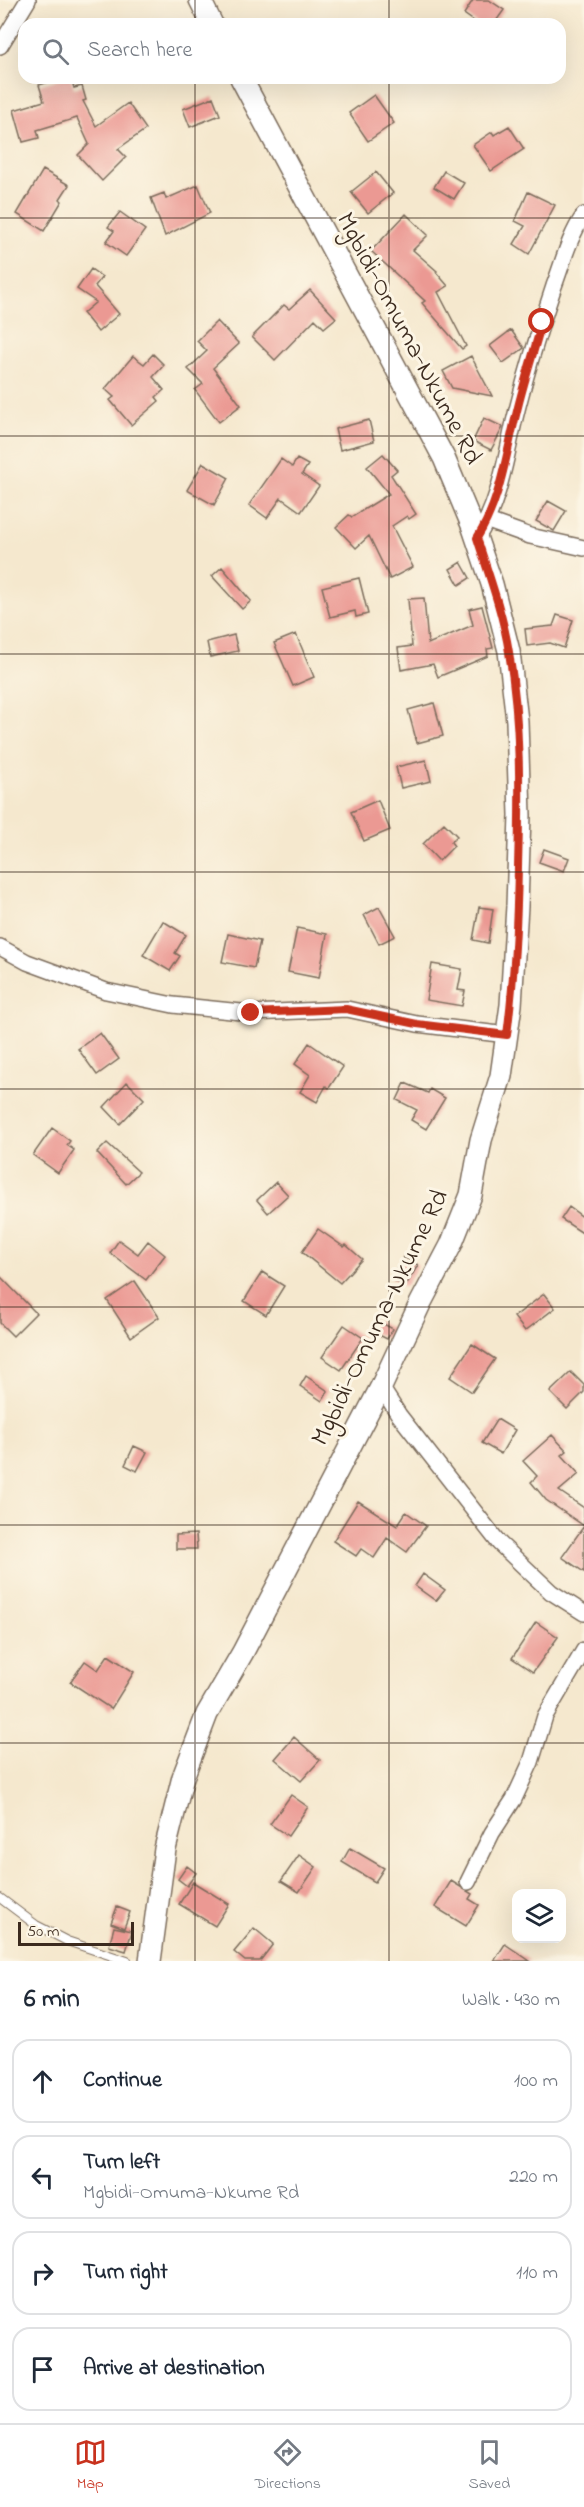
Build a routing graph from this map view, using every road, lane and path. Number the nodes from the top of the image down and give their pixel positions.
1 (28, 0) edge
2 (200, 0) edge
3 (209, 18) edge
4 (0, 46) edge
5 (244, 84) edge
6 (584, 215) edge
7 (482, 529) junction
8 (580, 544) edge
9 (0, 947) edge
10 (507, 1035) junction
11 (381, 1387) junction
12 (584, 1613) edge
13 (584, 1650) edge
14 (468, 1882) dead end
15 (0, 1898) edge
16 (127, 1961) edge
17 (150, 1961) edge

1 - 4 street
2 - 3 street
5 - 7 street, Mgbidi-Omuma-Nkume Rd
6 - 7 street
7 - 8 street
7 - 10 street, Mgbidi-Omuma-Nkume Rd
9 - 10 street
10 - 11 street, Mgbidi-Omuma-Nkume Rd
11 - 12 street
11 - 17 street, Mgbidi-Omuma-Nkume Rd
13 - 14 street
15 - 16 lane

